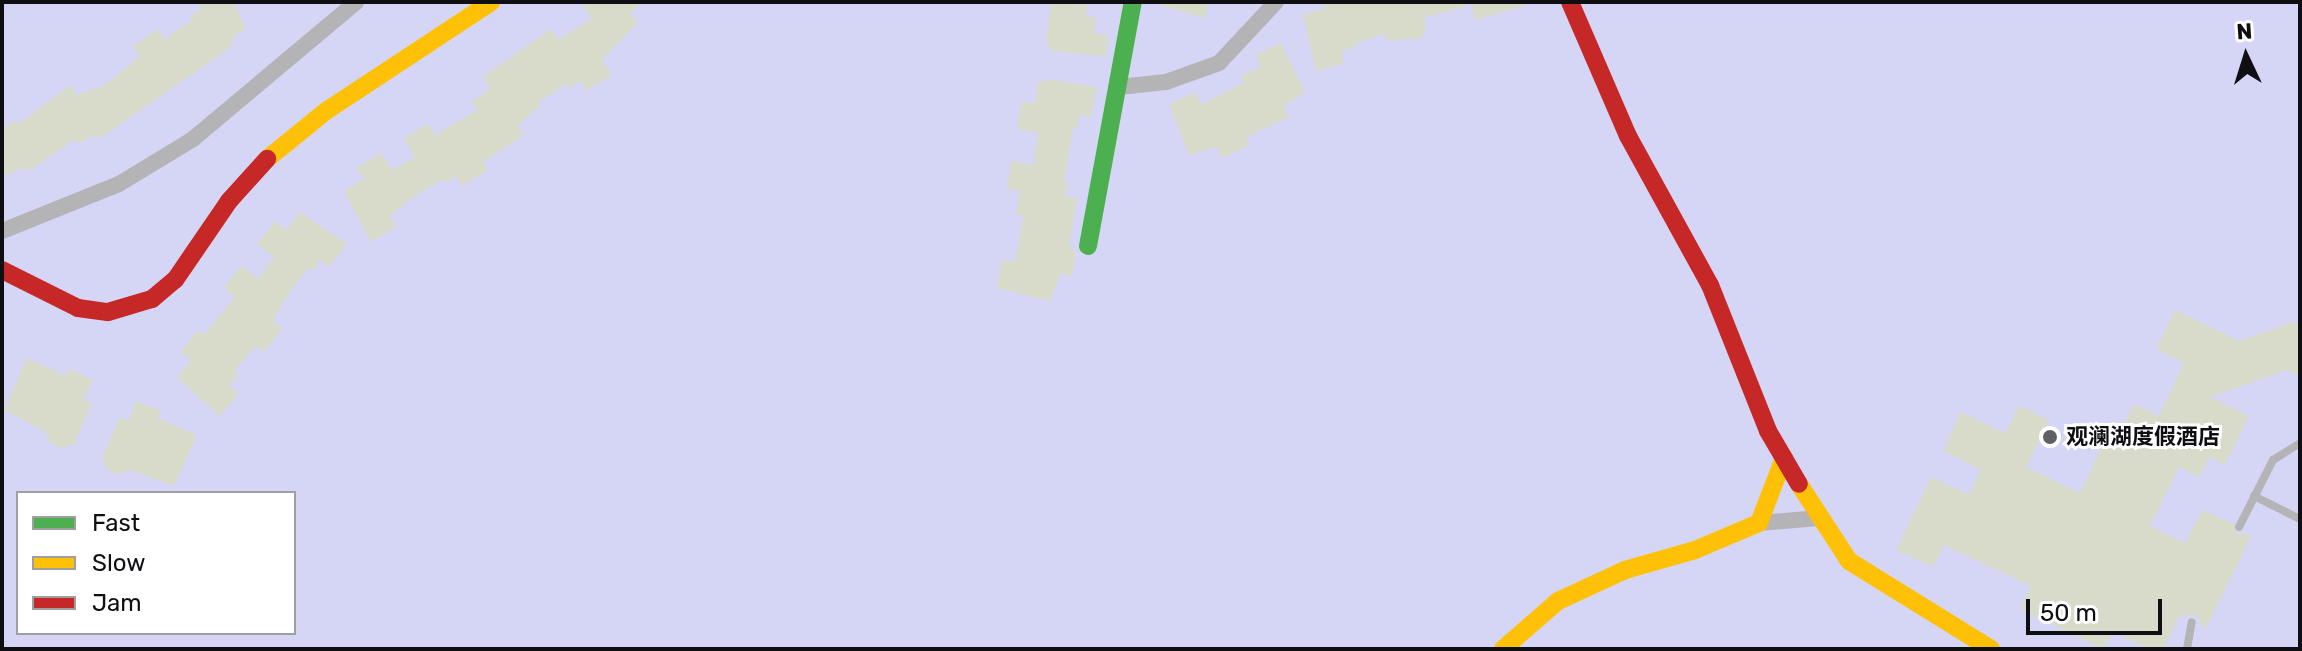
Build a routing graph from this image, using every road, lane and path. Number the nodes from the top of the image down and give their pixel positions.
1 (356, 2) edge
2 (491, 2) edge
3 (1133, 2) edge
4 (1276, 2) edge
5 (1570, 2) edge
6 (1119, 87) junction
7 (2, 231) edge
8 (1088, 246) dead end
9 (2, 270) edge
10 (2300, 443) edge
11 (1784, 458) junction
12 (2254, 496) junction
13 (1819, 518) junction
14 (2300, 519) edge
15 (1759, 523) junction
16 (2239, 527) dead end
17 (2192, 622) dead end
18 (1503, 649) edge
19 (1991, 649) edge
20 (2187, 649) edge

1 - 7 street
2 - 9 street
3 - 6 street
4 - 6 street
5 - 11 street
6 - 8 street
10 - 12 lane
11 - 13 street
11 - 15 street
12 - 14 lane
12 - 16 lane
13 - 15 street
13 - 19 street
15 - 18 street
17 - 20 lane

